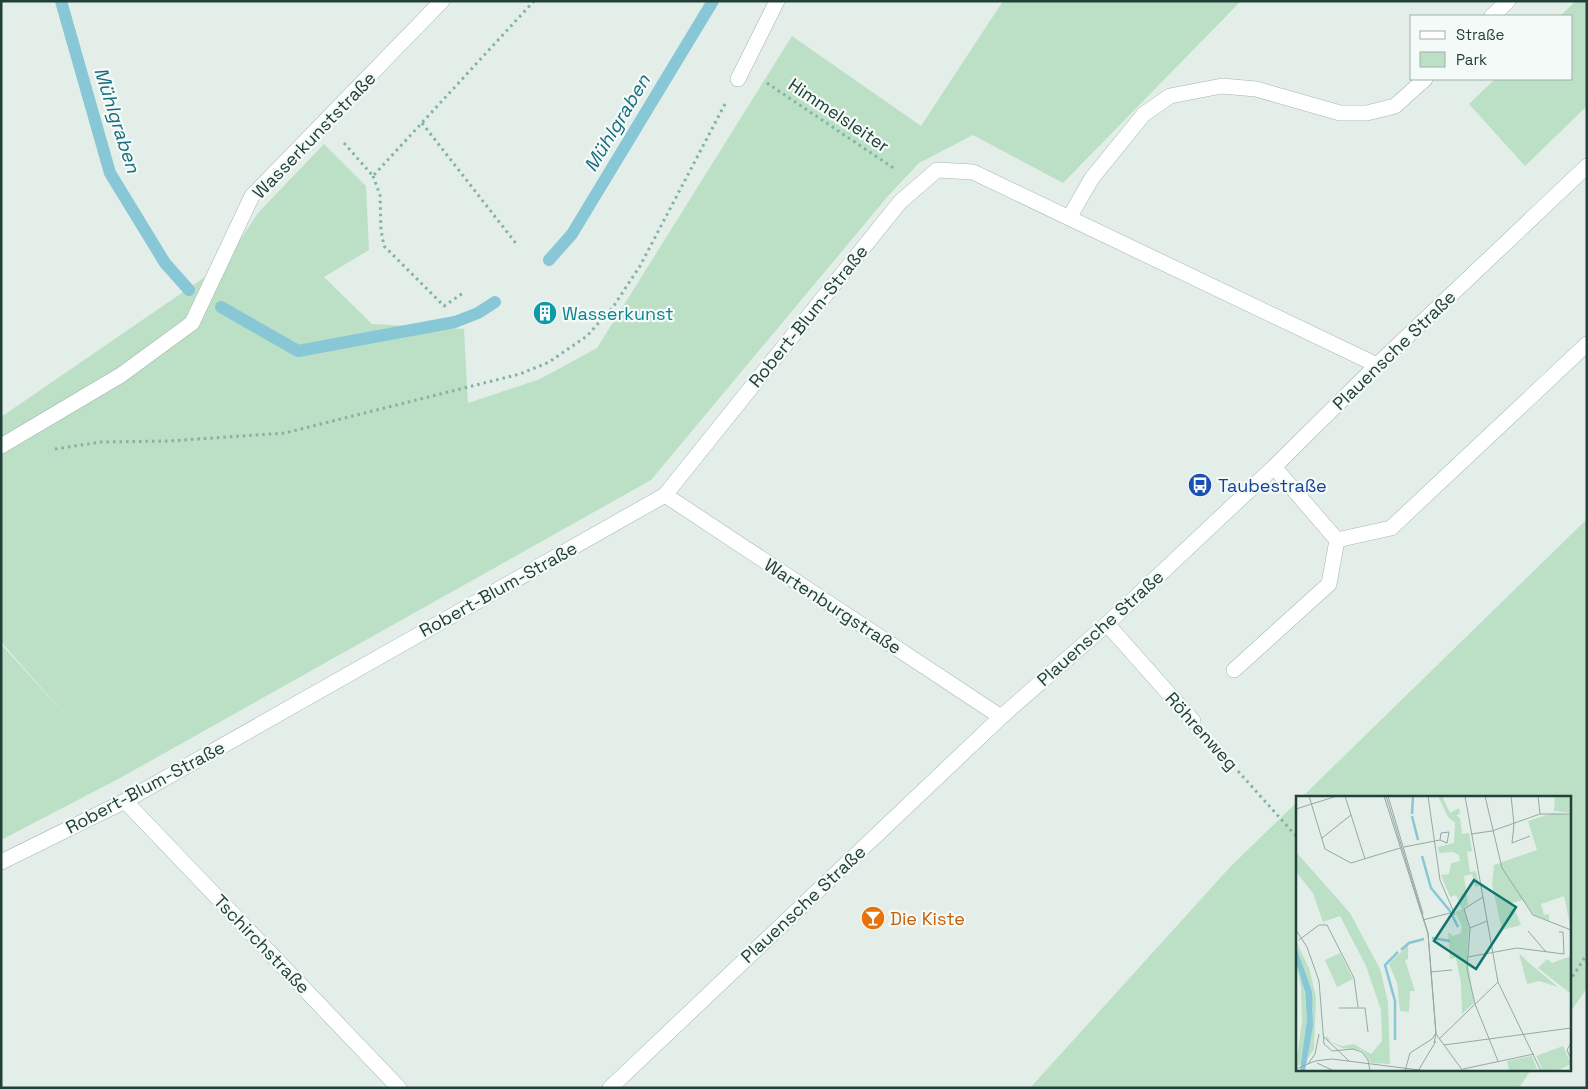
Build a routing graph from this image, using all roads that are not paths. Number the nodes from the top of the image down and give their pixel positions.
1 (442, 1) edge
2 (776, 1) edge
3 (1508, 1) edge
4 (1493, 15) edge
5 (741, 73) road end
6 (1423, 80) edge
7 (1587, 166) edge
8 (1069, 218) junction
9 (1587, 344) edge
10 (1377, 365) junction
11 (1, 446) edge
12 (1274, 467) junction
13 (665, 495) junction
14 (1337, 540) junction
15 (1107, 624) junction
16 (1234, 670) dead end
17 (1001, 718) junction
18 (1193, 721) road end
19 (125, 800) junction
20 (1, 862) edge
21 (399, 1088) edge
22 (610, 1088) edge

1 - 11 street, Wasserkunststraße
2 - 5 street
3 - 4 street
6 - 8 street
7 - 10 street, Plauensche Straße
8 - 10 street
8 - 13 street, Robert-Blum-Straße
9 - 14 street
10 - 12 street, Plauensche Straße
12 - 14 street
12 - 15 street, Plauensche Straße
13 - 17 street, Wartenburgstraße
13 - 19 street, Robert-Blum-Straße
14 - 16 street
15 - 17 street, Plauensche Straße
15 - 18 street, Röhrenweg
17 - 22 street, Plauensche Straße
19 - 20 street, Robert-Blum-Straße
19 - 21 street, Tschirchstraße

